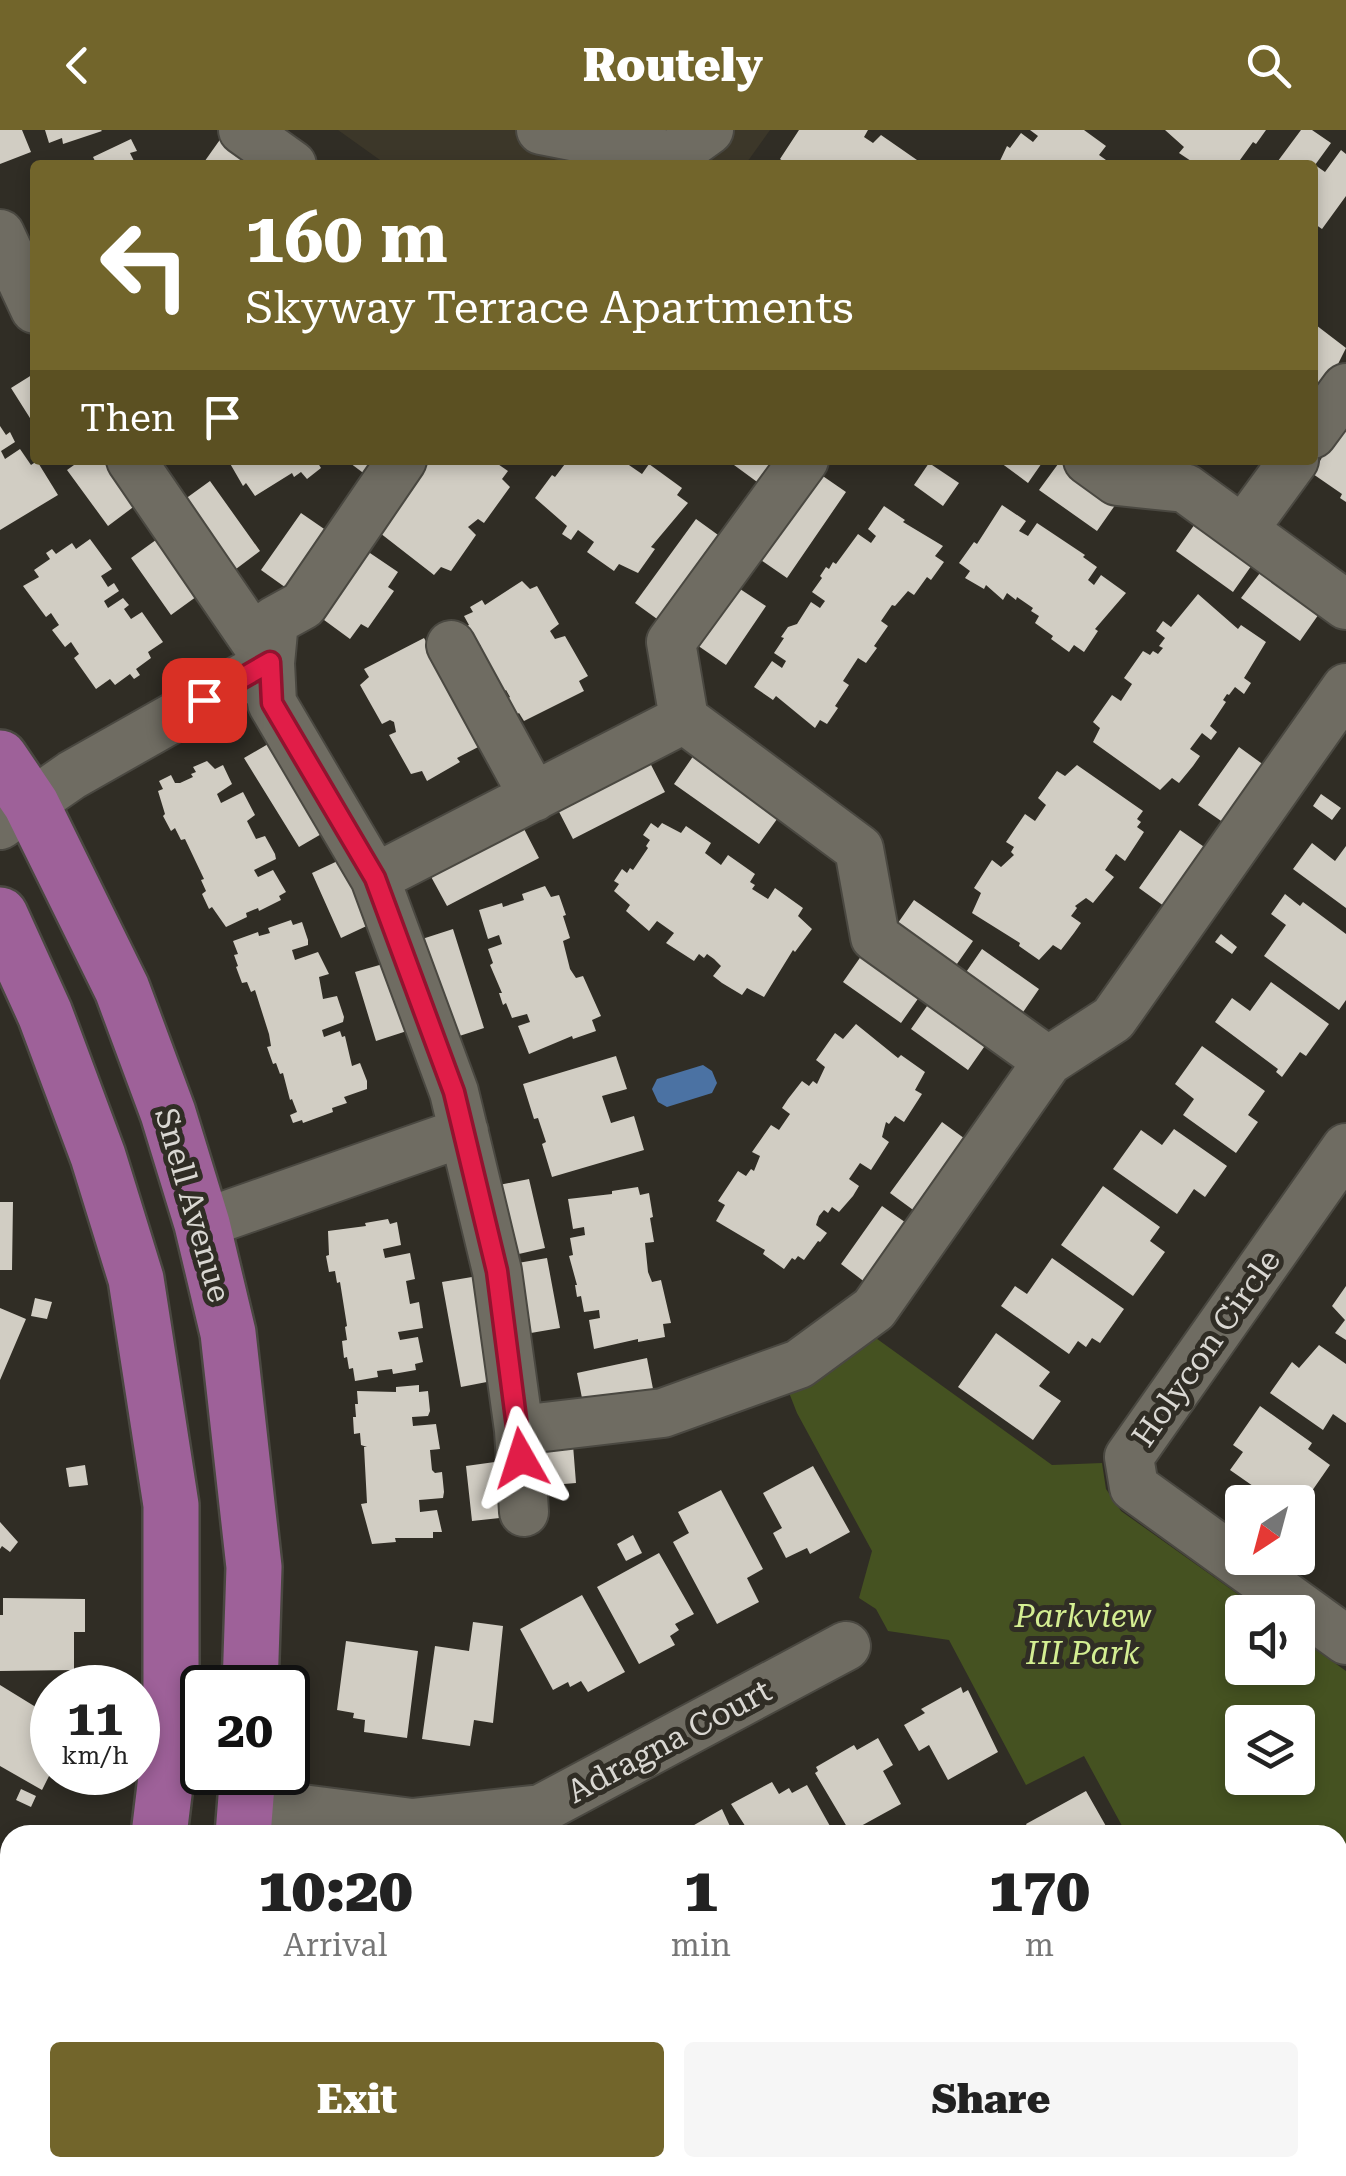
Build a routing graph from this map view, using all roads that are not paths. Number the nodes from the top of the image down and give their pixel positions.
1 (244, 130) edge
2 (541, 130) edge
3 (709, 130) edge
4 (285, 160) edge
5 (0, 234) edge
6 (30, 298) edge
7 (1346, 388) edge
8 (1318, 426) edge
9 (134, 465) edge
10 (399, 465) edge
11 (800, 465) edge
12 (1095, 465) edge
13 (1290, 465) edge
14 (1242, 530) junction
15 (1346, 605) edge
16 (451, 644) dead end
17 (270, 662) junction
18 (1346, 688) edge
19 (684, 719) junction
20 (0, 758) edge
21 (534, 797) junction
22 (16, 814) edge
23 (375, 878) junction
24 (0, 915) edge
25 (0, 982) edge
26 (45, 1014) junction
27 (1048, 1061) junction
28 (464, 1132) junction
29 (1346, 1148) edge
30 (202, 1224) junction
31 (519, 1430) junction
32 (524, 1512) dead end
33 (1346, 1640) edge
34 (846, 1646) dead end
35 (251, 1665) edge
36 (246, 1803) edge
37 (160, 1825) edge

1 - 4 street
2 - 3 street
5 - 6 street
7 - 8 street
9 - 17 street
10 - 17 street
11 - 19 street
12 - 14 street
13 - 14 street
14 - 15 street
16 - 21 street
17 - 22 street
17 - 23 street
18 - 27 street
19 - 21 street
19 - 27 street
20 - 22 main road, Snell Avenue
21 - 23 street
22 - 30 main road, Snell Avenue
23 - 28 street
24 - 26 main road
25 - 26 main road
26 - 37 main road
27 - 31 street
28 - 30 street
28 - 31 street
29 - 33 street, Holycon Circle
30 - 35 main road, Snell Avenue
31 - 32 street
34 - 36 street, Adragna Court

